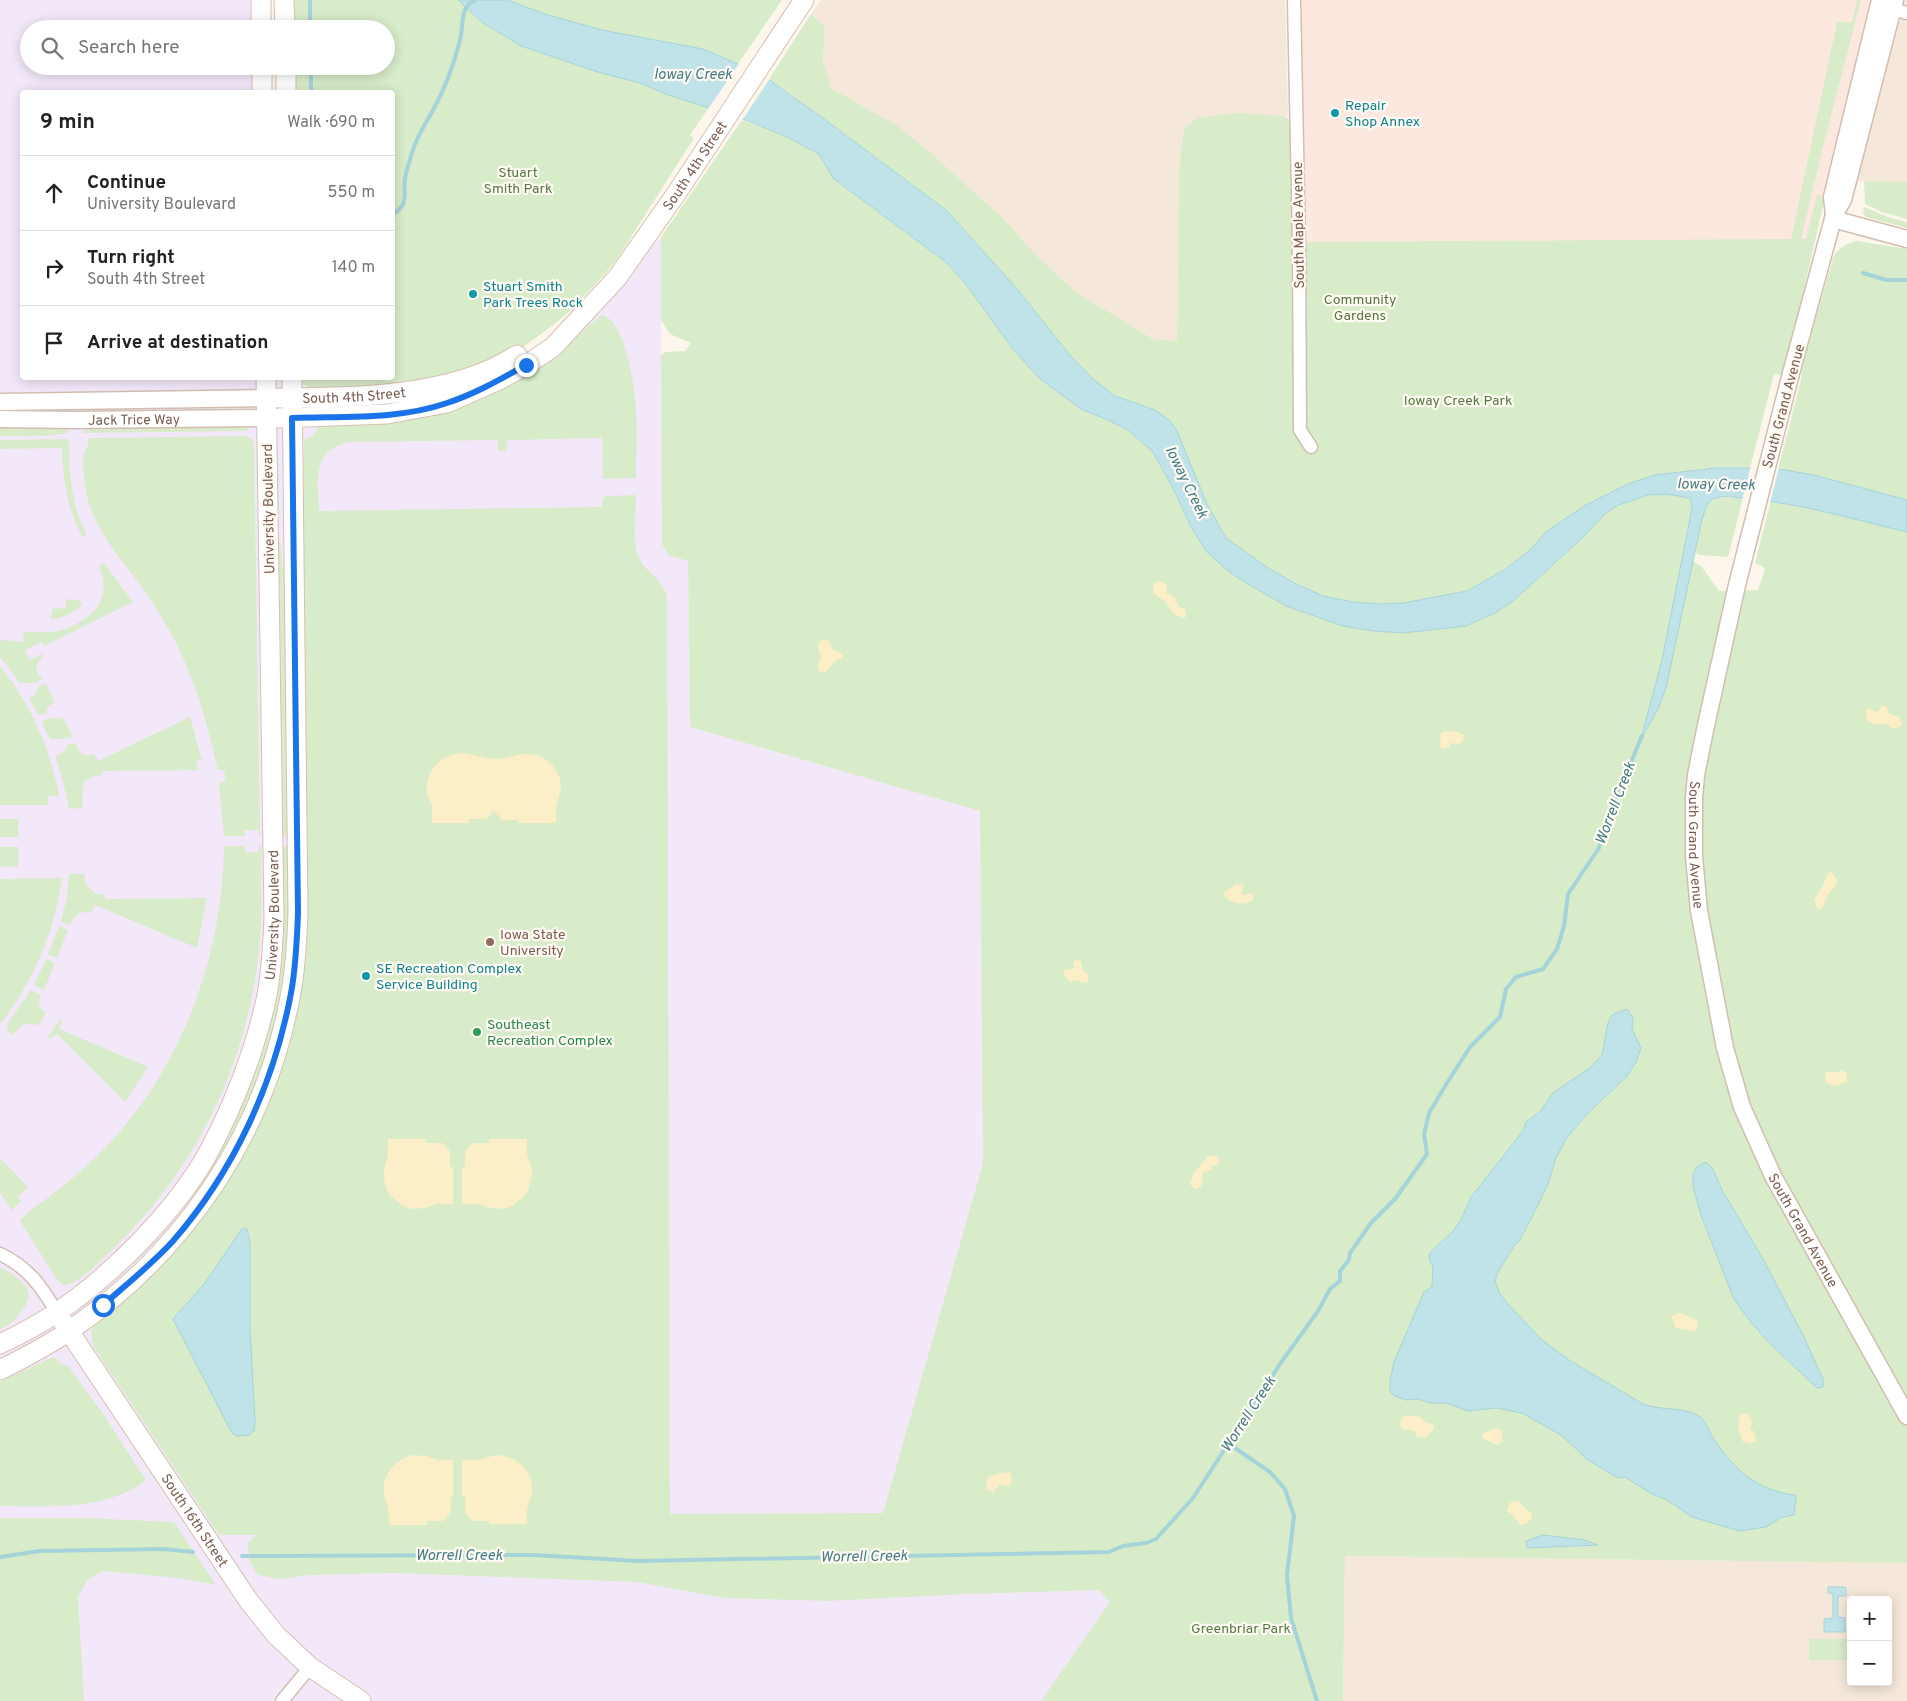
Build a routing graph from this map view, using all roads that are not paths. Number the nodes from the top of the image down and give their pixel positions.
1 (260, 0) edge
2 (284, 0) edge
3 (804, 0) edge
4 (1294, 0) edge
5 (1894, 5) edge
6 (261, 20) edge
7 (285, 20) edge
8 (262, 75) edge
9 (286, 75) edge
10 (262, 90) edge
11 (286, 90) edge
12 (1833, 217) junction
13 (1907, 239) edge
14 (575, 323) junction
15 (266, 380) edge
16 (292, 380) edge
17 (267, 398) junction
18 (292, 398) junction
19 (0, 402) edge
20 (267, 418) junction
21 (292, 418) junction
22 (0, 419) edge
23 (1311, 447) dead end
24 (0, 1254) edge
25 (57, 1313) junction
26 (69, 1331) junction
27 (0, 1344) edge
28 (0, 1370) edge
29 (1907, 1416) edge
30 (310, 1667) junction
31 (282, 1701) edge
32 (361, 1701) edge

1 - 6 main road
2 - 7 main road
3 - 14 main road, South 4th Street
4 - 23 street, South Maple Avenue
5 - 12 street, South Grand Avenue
8 - 10 main road
9 - 11 main road
12 - 13 street
12 - 29 street, South Grand Avenue
14 - 18 main road, South 4th Street
14 - 21 main road, South 4th Street
15 - 17 main road, University Boulevard
16 - 18 main road, University Boulevard
17 - 18 main road, South 4th Street
17 - 19 street, Jack Trice Way
17 - 20 main road, University Boulevard
18 - 21 main road, University Boulevard
20 - 21 main road, South 4th Street
20 - 22 street, Jack Trice Way
20 - 25 main road, University Boulevard
21 - 26 main road, University Boulevard
24 - 25 street
25 - 26 main road, South 16th Street
25 - 27 main road, University Boulevard
26 - 28 main road, University Boulevard
26 - 30 main road, South 16th Street
30 - 31 street
30 - 32 main road, South 16th Street

